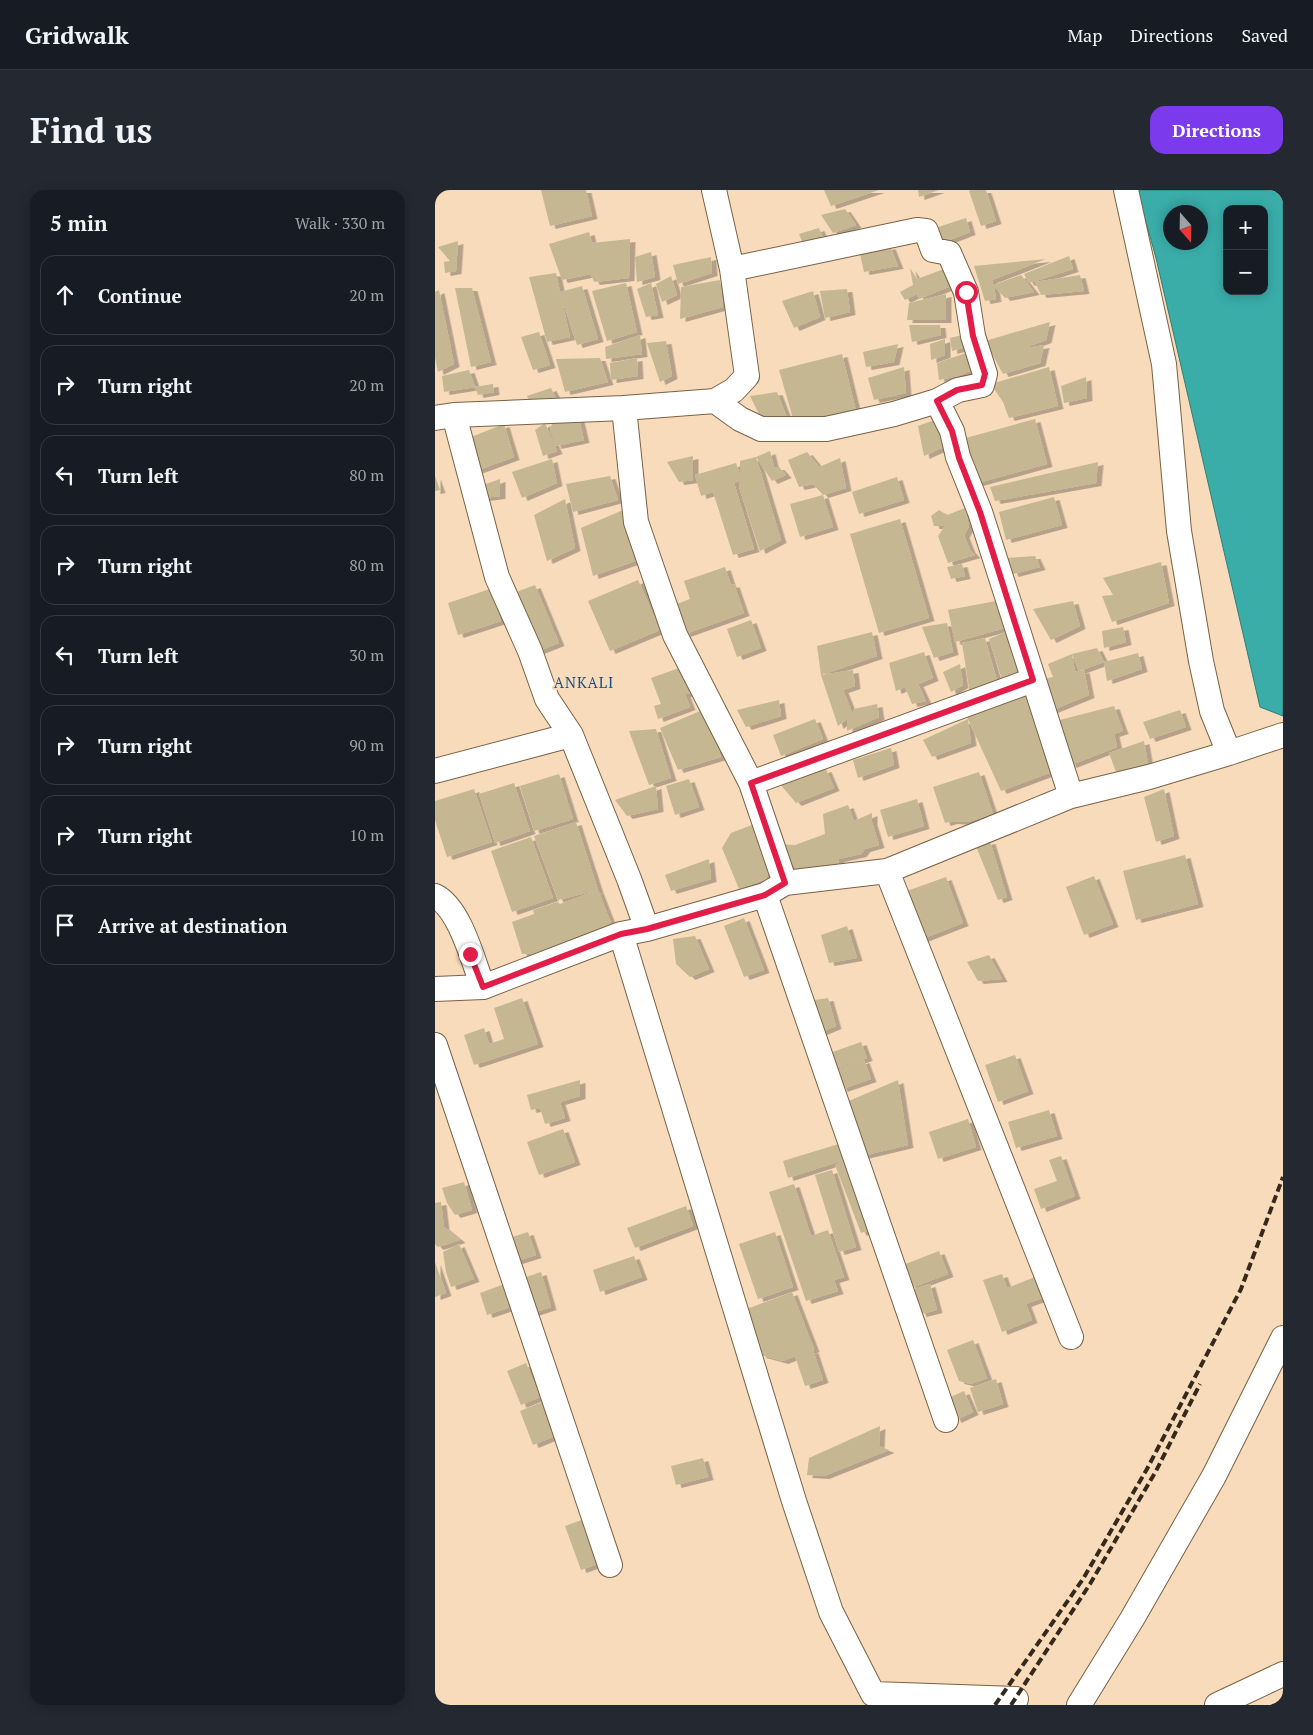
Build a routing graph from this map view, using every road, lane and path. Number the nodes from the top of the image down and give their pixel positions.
1 (714, 190) edge
2 (1126, 190) edge
3 (732, 269) junction
4 (715, 401) junction
5 (937, 401) junction
6 (623, 408) junction
7 (444, 416) edge
8 (1033, 680) junction
9 (571, 735) junction
10 (1283, 735) edge
11 (1229, 753) junction
12 (435, 771) edge
13 (751, 783) junction
14 (1071, 796) junction
15 (887, 871) junction
16 (775, 889) junction
17 (435, 896) edge
18 (647, 929) junction
19 (621, 934) junction
20 (483, 987) junction
21 (435, 989) edge
22 (435, 1045) edge
23 (1071, 1337) dead end
24 (1283, 1338) edge
25 (946, 1420) dead end
26 (610, 1565) dead end
27 (1283, 1674) edge
28 (1016, 1699) dead end
29 (1079, 1705) edge
30 (1217, 1705) edge

1 - 3 street
2 - 11 street
3 - 4 street
3 - 5 street
4 - 5 street
4 - 6 street
5 - 8 street
6 - 7 street
6 - 13 street
7 - 9 street
8 - 13 street
8 - 14 street
9 - 12 street
9 - 18 street
10 - 11 street
11 - 14 street
13 - 16 street
14 - 15 street
15 - 16 street
15 - 23 street
16 - 18 street
16 - 25 street
17 - 20 street
18 - 19 street
19 - 20 street
19 - 28 street
20 - 21 street
22 - 26 street
24 - 29 street
27 - 30 street

